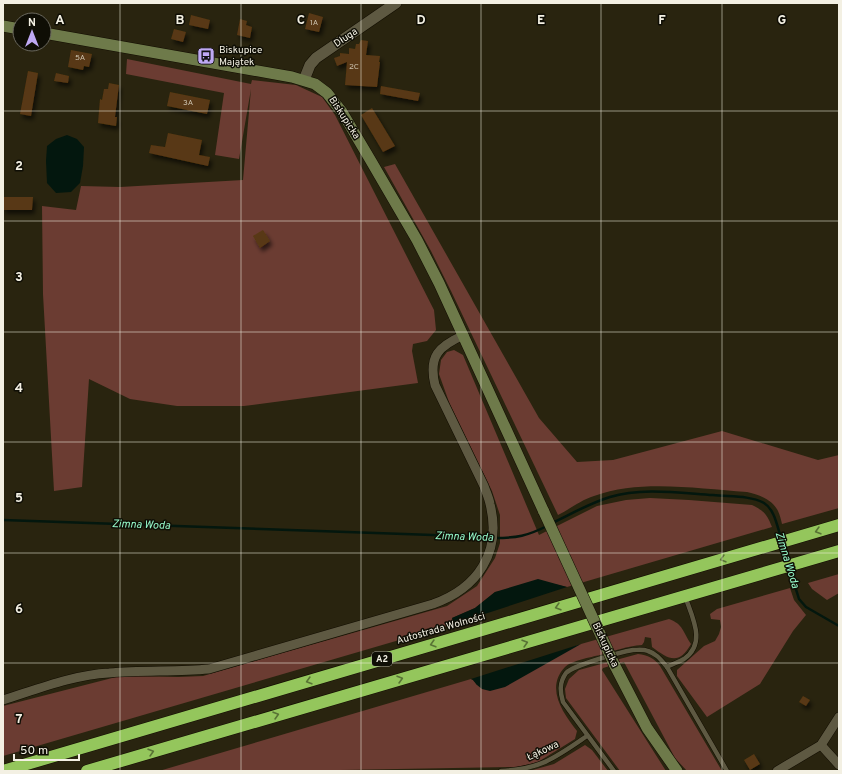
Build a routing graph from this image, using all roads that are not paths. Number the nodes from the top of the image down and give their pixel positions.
1 (396, 3) edge
2 (52, 35) edge
3 (304, 80) junction
4 (464, 336) junction
5 (839, 525) edge
6 (839, 551) edge
7 (685, 596) junction
8 (666, 667) junction
9 (3, 700) edge
10 (839, 717) edge
11 (587, 736) junction
12 (821, 745) junction
13 (839, 765) edge
14 (3, 771) edge
15 (87, 771) edge
16 (501, 771) edge
17 (614, 771) edge
18 (677, 771) edge
19 (726, 771) edge
20 (777, 771) edge

1 - 3 street, Długa
2 - 3 main road, Biskupicka
3 - 4 main road, Biskupicka
4 - 9 street
4 - 18 main road, Biskupicka, bridge
5 -> 14 highway, Autostrada Wolności / A2
6 - 7 highway, A2
7 - 8 lane
15 -> 7 highway, A2
8 - 11 lane
8 - 19 lane
10 - 12 street
11 - 16 lane, Łąkowa
11 - 17 lane
12 - 13 street
12 - 20 street

